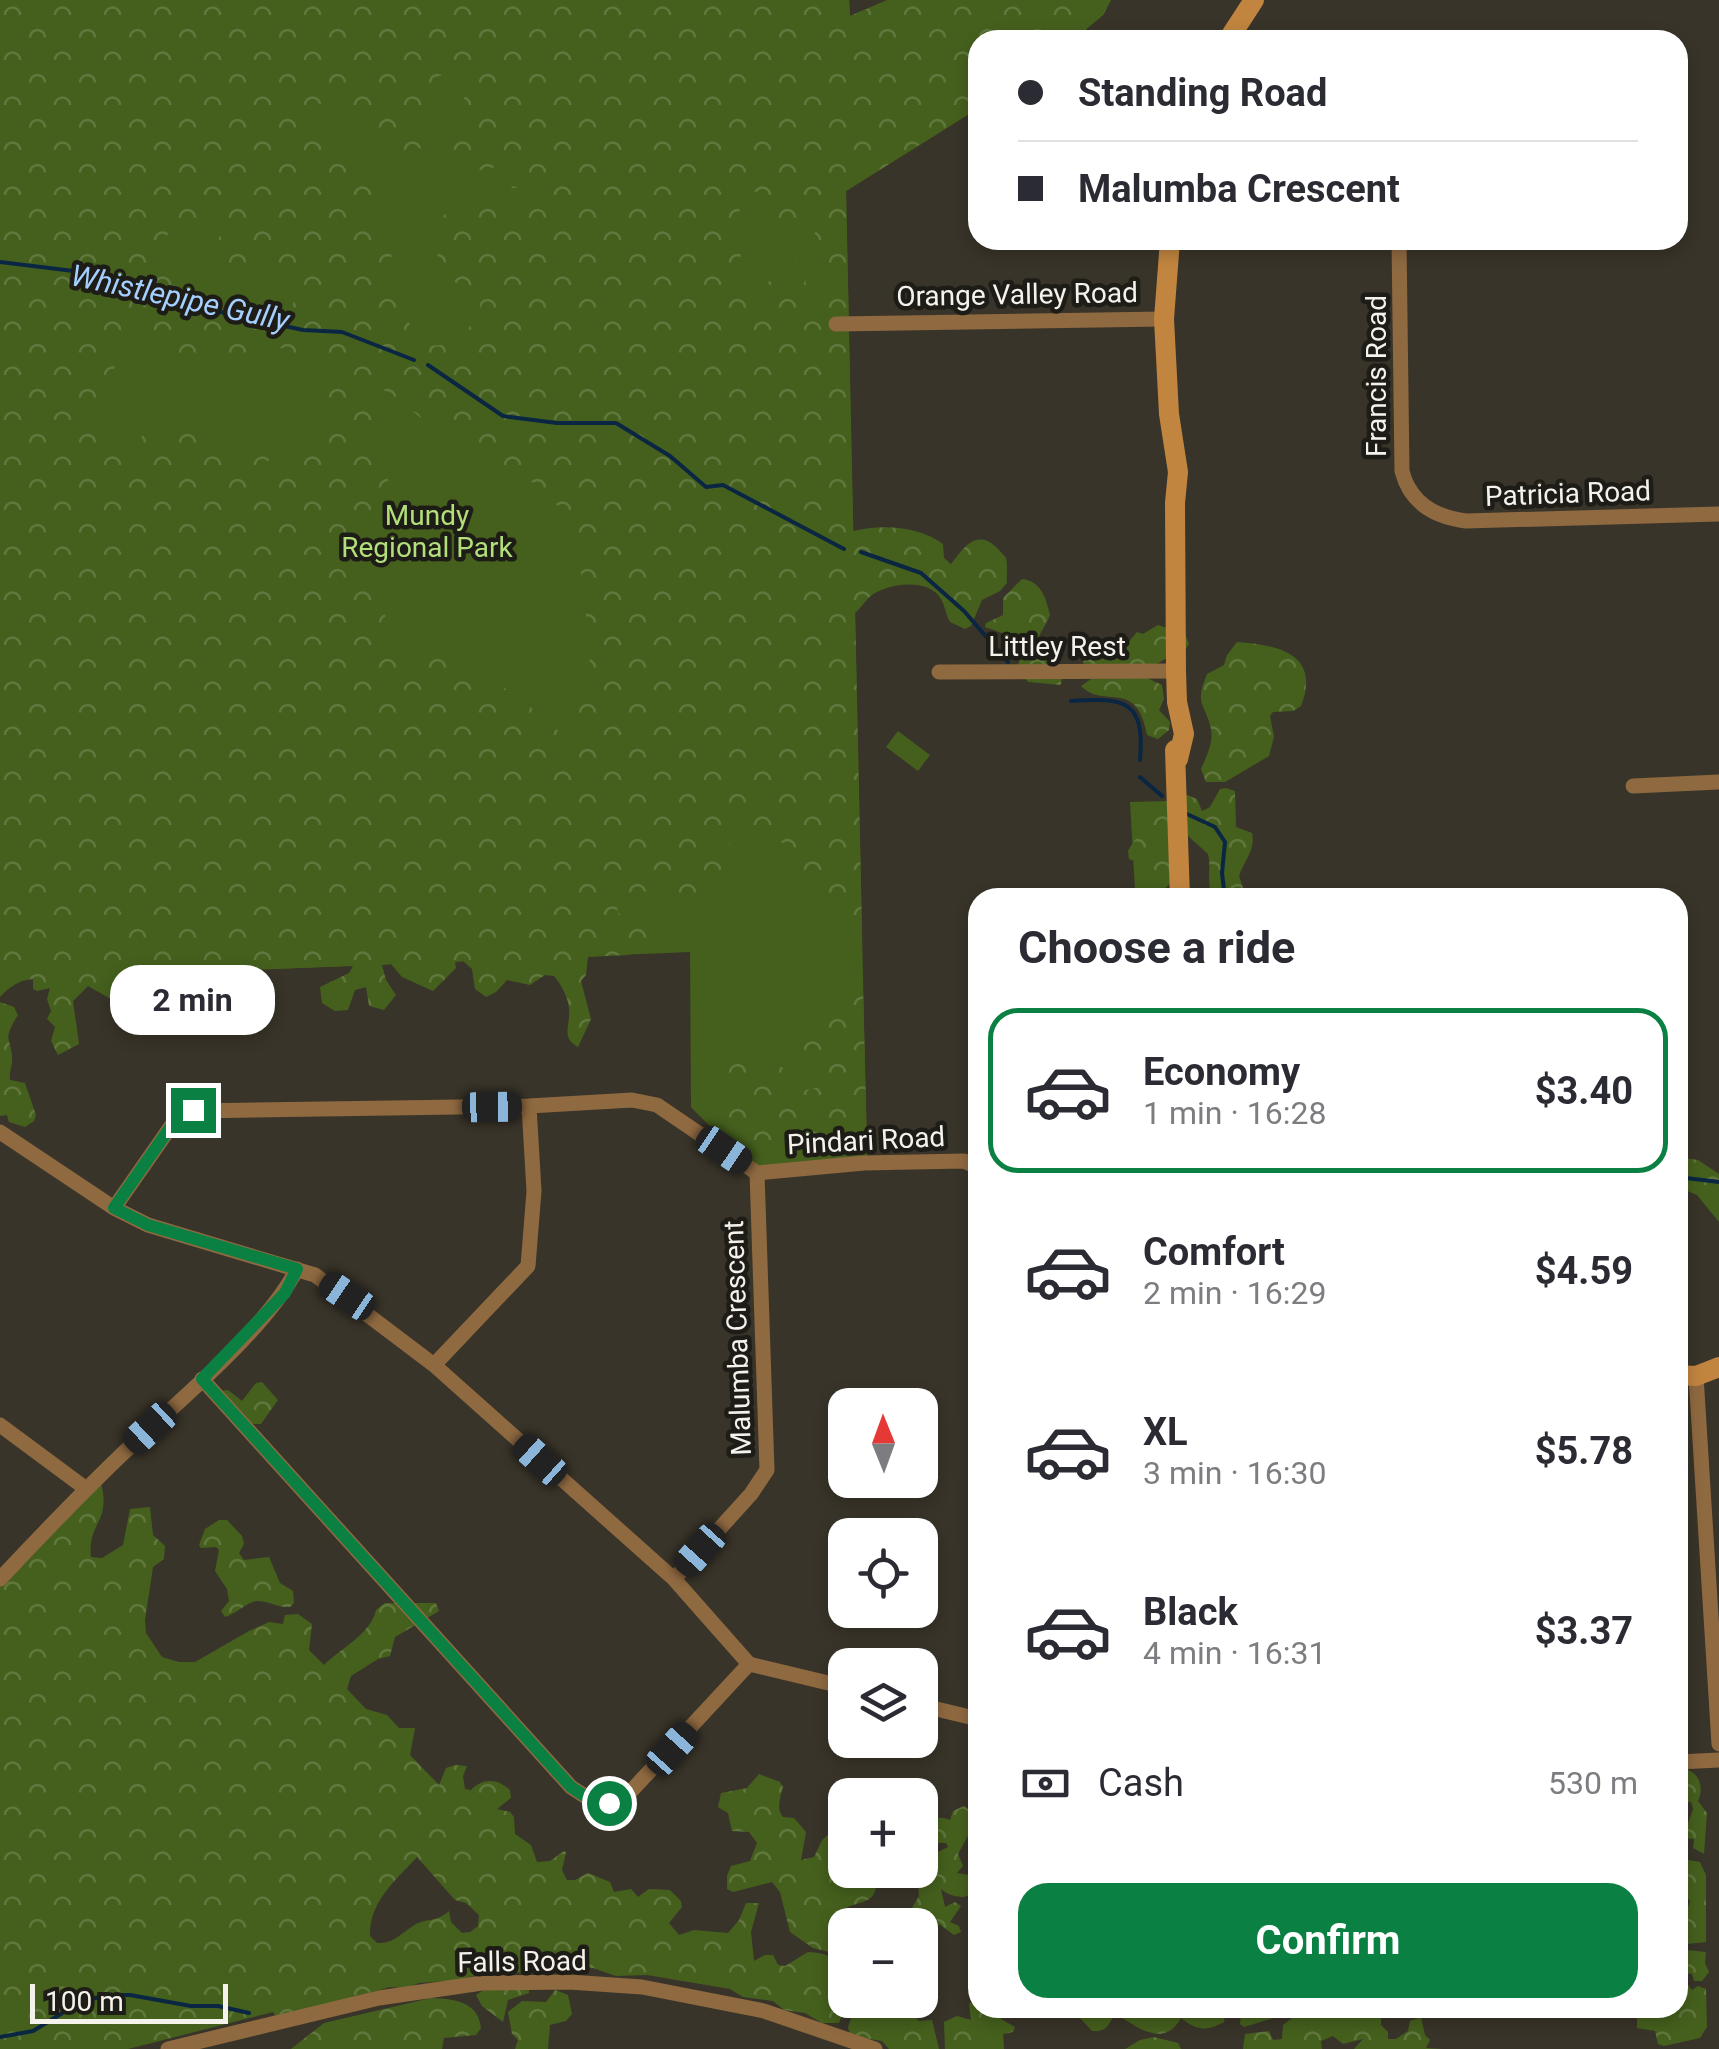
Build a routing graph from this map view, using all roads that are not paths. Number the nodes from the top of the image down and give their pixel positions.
1 (1254, 0) edge
2 (1234, 30) edge
3 (1169, 250) edge
4 (1399, 250) edge
5 (1164, 319) junction
6 (836, 324) dead end
7 (1422, 505) joint
8 (1719, 514) edge
9 (939, 672) dead end
10 (1176, 676) junction
11 (1719, 782) edge
12 (1633, 786) dead end
13 (1180, 888) edge
14 (529, 1106) junction
15 (0, 1132) edge
16 (968, 1162) edge
17 (757, 1172) junction
18 (114, 1208) junction
19 (297, 1269) junction
20 (434, 1365) junction
21 (1719, 1367) edge
22 (1688, 1375) edge
23 (202, 1379) junction
24 (1688, 1397) edge
25 (0, 1426) edge
26 (86, 1488) junction
27 (0, 1579) edge
28 (674, 1579) junction
29 (749, 1664) junction
30 (828, 1683) edge
31 (938, 1709) edge
32 (968, 1717) edge
33 (1719, 1744) edge
34 (1719, 1760) edge
35 (1688, 1762) edge
36 (223, 2042) edge
37 (168, 2049) edge
38 (875, 2049) edge

1 - 2 street
3 - 5 street
4 - 7 street, Francis Road
5 - 6 street, Orange Valley Road
5 - 10 street, Orange Valley Road
7 - 8 street, Patricia Road
9 - 10 street, Littley Rest
10 - 13 street, Orange Valley Road
11 - 12 street
14 - 17 street
14 - 18 street
14 - 20 street
15 - 18 street
16 - 17 street, Pindari Road
17 - 28 street, Malumba Crescent
18 - 19 street
19 - 20 street
19 - 23 street
20 - 28 street
21 - 22 street
23 - 26 street
23 - 29 street
24 - 33 street
25 - 26 street
26 - 27 street
28 - 29 street
29 - 30 street
31 - 32 street
34 - 35 street
36 - 37 street, Falls Road
36 - 38 street, Falls Road

